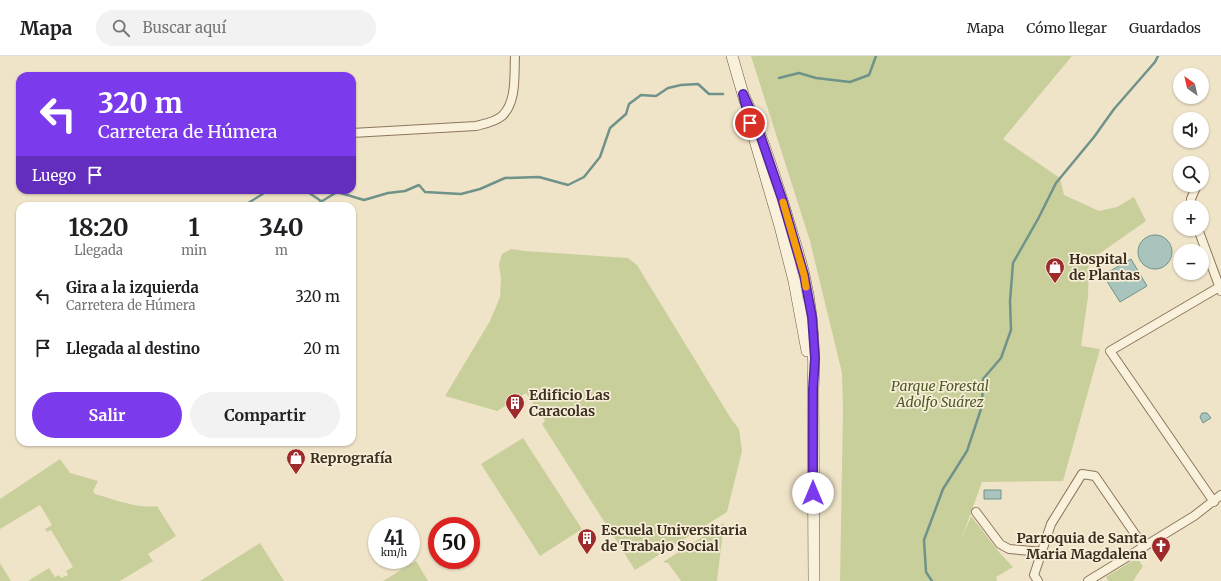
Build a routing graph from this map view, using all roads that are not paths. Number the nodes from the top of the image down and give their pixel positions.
1 (514, 56) edge
2 (732, 56) edge
3 (356, 133) edge
4 (1201, 236) edge
5 (1220, 289) edge
6 (1221, 496) edge
7 (1214, 502) junction
8 (976, 512) dead end
9 (1144, 547) junction
10 (1042, 552) junction
11 (1093, 580) edge
12 (814, 581) edge
13 (1038, 581) edge

1 - 3 street
2 - 12 main road
4 - 5 street
5 - 7 street
6 - 7 street
7 - 9 street
8 - 10 street
9 - 10 street
9 - 11 street
10 - 13 street

